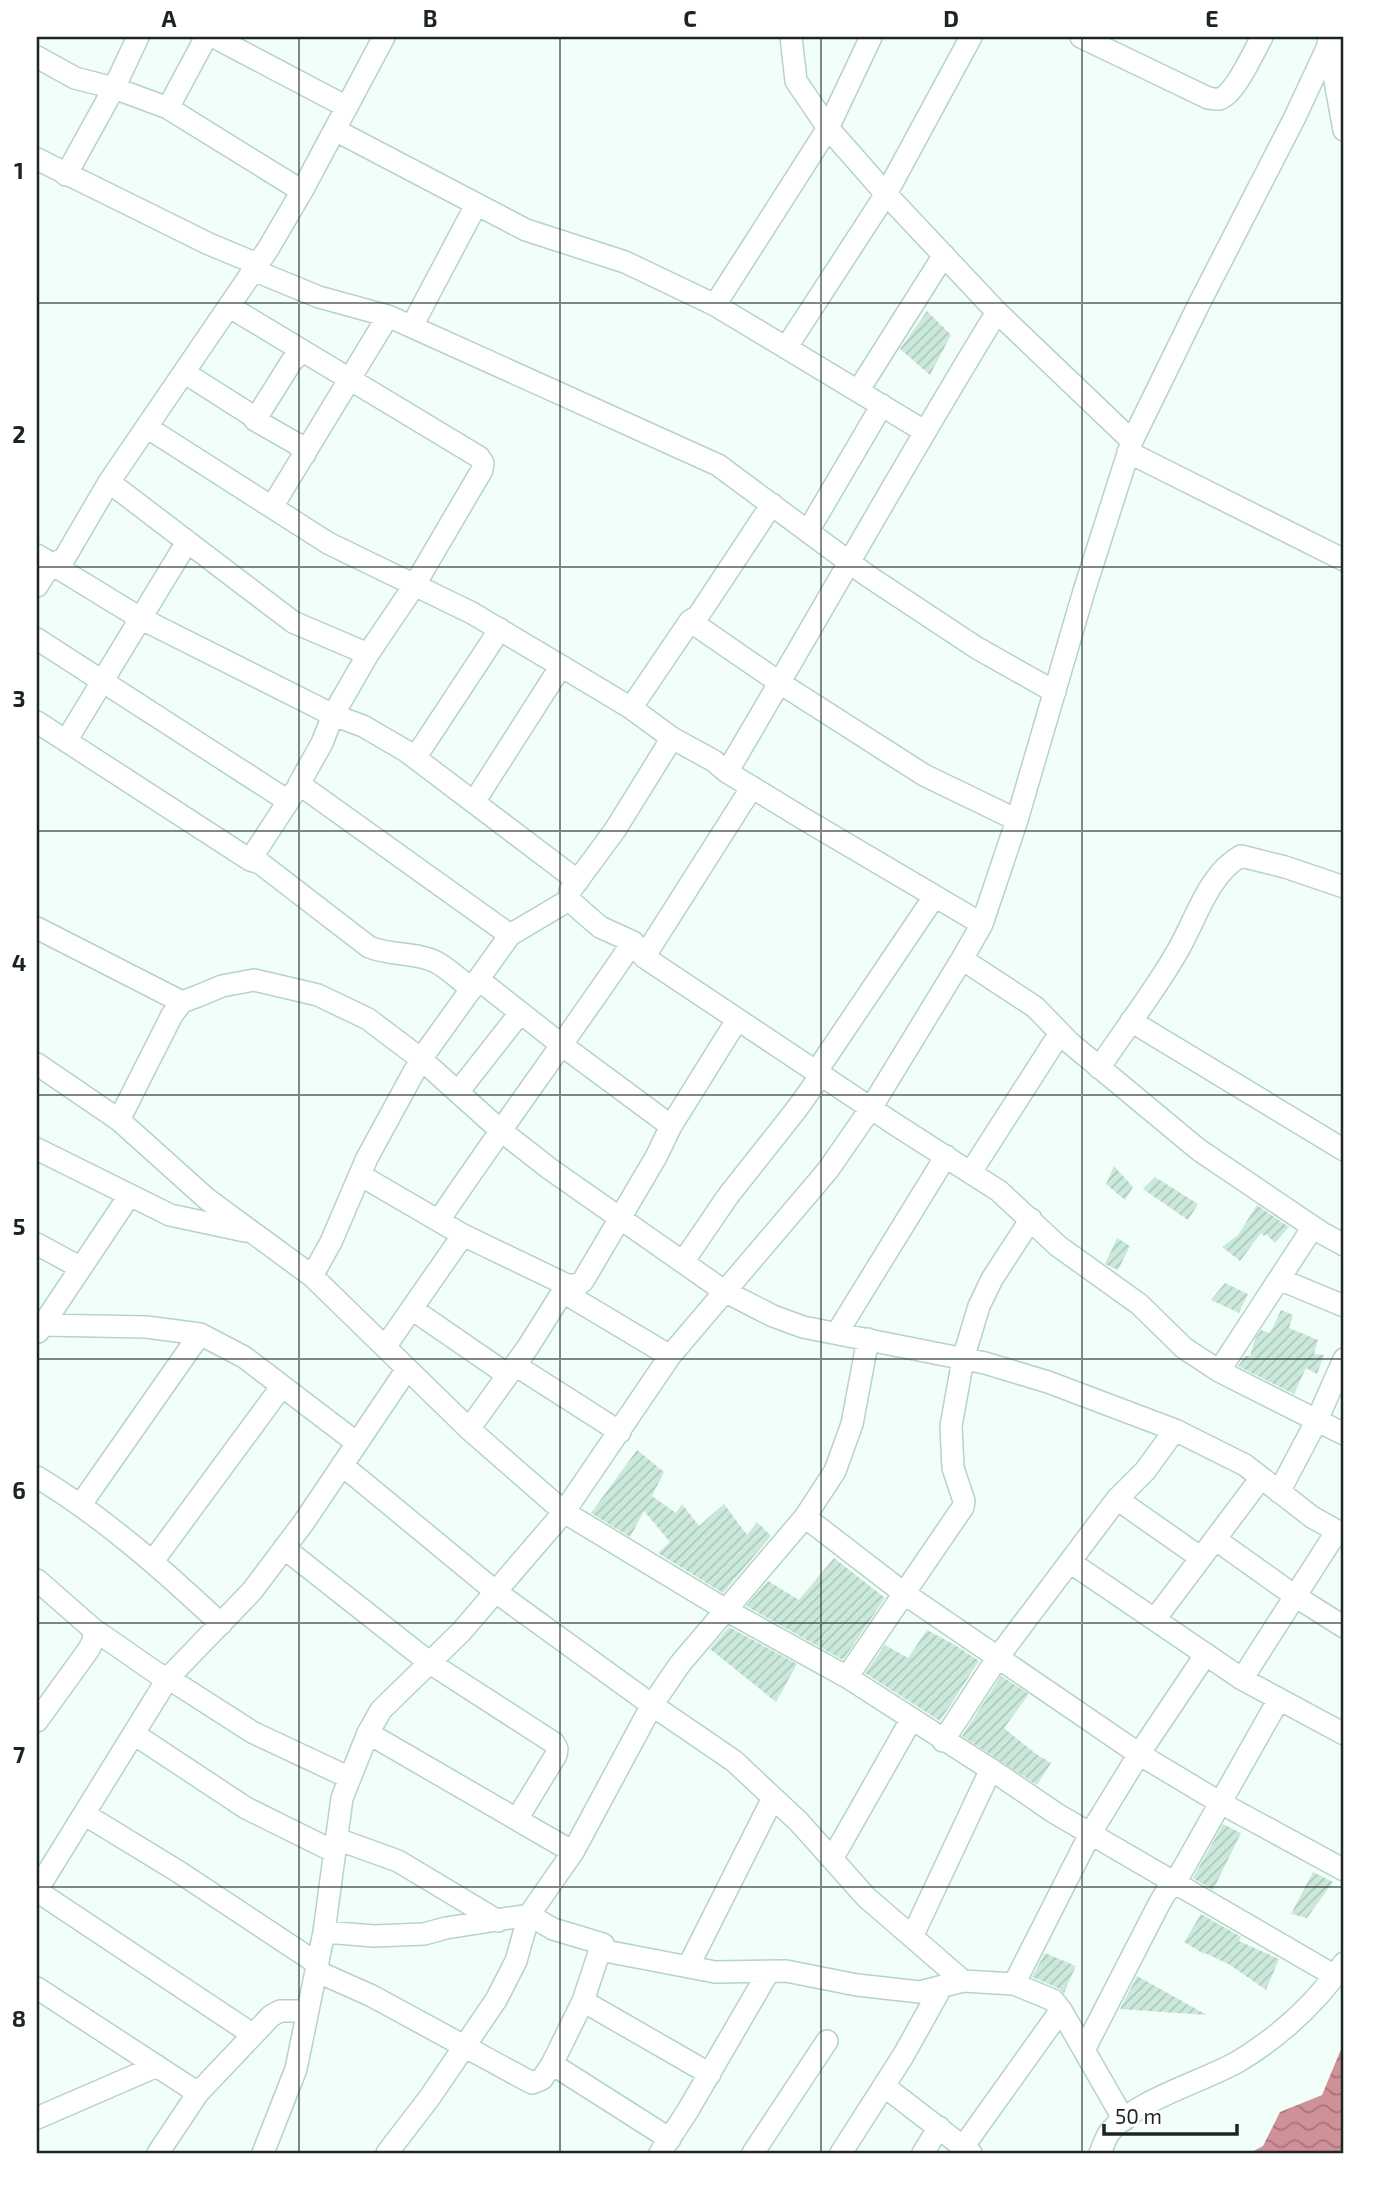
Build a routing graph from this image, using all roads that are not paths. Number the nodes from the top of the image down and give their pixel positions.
1 (138, 37) edge
2 (206, 37) edge
3 (214, 37) edge
4 (384, 37) edge
5 (791, 37) edge
6 (871, 37) edge
7 (971, 37) edge
8 (1081, 37) edge
9 (1262, 37) edge
10 (1333, 44) edge
11 (40, 67) edge
12 (114, 88) junction
13 (347, 107) junction
14 (168, 108) junction
15 (828, 128) junction
16 (335, 130) junction
17 (1344, 130) edge
18 (37, 159) edge
19 (66, 176) junction
20 (302, 191) junction
21 (886, 194) junction
22 (476, 205) junction
23 (944, 255) junction
24 (255, 265) junction
25 (715, 305) junction
26 (230, 307) junction
27 (997, 312) junction
28 (388, 316) junction
29 (412, 326) junction
30 (786, 348) junction
31 (303, 351) junction
32 (185, 373) junction
33 (350, 379) junction
34 (858, 391) junction
35 (882, 405) junction
36 (255, 420) junction
37 (148, 428) junction
38 (924, 430) junction
39 (1130, 446) junction
40 (304, 454) junction
41 (109, 482) junction
42 (772, 503) junction
43 (272, 507) junction
44 (808, 531) junction
45 (187, 542) junction
46 (44, 559) edge
47 (1344, 560) edge
48 (851, 563) junction
49 (37, 586) edge
50 (414, 586) junction
51 (140, 618) junction
52 (690, 621) junction
53 (500, 629) junction
54 (37, 639) edge
55 (368, 653) junction
56 (561, 666) junction
57 (104, 681) junction
58 (780, 683) junction
59 (1055, 692) junction
60 (631, 708) junction
61 (333, 715) junction
62 (37, 722) edge
63 (672, 738) junction
64 (66, 741) junction
65 (415, 758) junction
66 (727, 772) junction
67 (752, 788) junction
68 (294, 792) junction
69 (474, 802) junction
70 (1017, 820) junction
71 (250, 860) junction
72 (1344, 887) edge
73 (573, 890) junction
74 (934, 897) junction
75 (982, 924) junction
76 (37, 928) edge
77 (510, 935) junction
78 (638, 950) junction
79 (962, 959) junction
80 (476, 985) junction
81 (182, 1002) junction
82 (520, 1013) junction
83 (737, 1020) junction
84 (1131, 1021) junction
85 (1060, 1033) junction
86 (563, 1046) junction
87 (421, 1059) junction
88 (37, 1064) edge
89 (1099, 1068) junction
90 (819, 1073) junction
91 (458, 1092) junction
92 (871, 1108) junction
93 (119, 1120) junction
94 (671, 1126) junction
95 (500, 1130) junction
96 (37, 1149) edge
97 (1344, 1150) edge
98 (946, 1156) junction
99 (971, 1172) junction
100 (360, 1175) junction
101 (129, 1196) junction
102 (621, 1218) junction
103 (1031, 1219) junction
104 (439, 1220) junction
105 (1313, 1227) junction
106 (254, 1233) junction
107 (463, 1235) junction
108 (37, 1244) edge
109 (1344, 1245) edge
110 (683, 1262) junction
111 (80, 1268) junction
112 (312, 1276) junction
113 (1279, 1279) junction
114 (565, 1288) junction
115 (723, 1291) junction
116 (1344, 1306) edge
117 (412, 1309) junction
118 (40, 1330) edge
119 (837, 1333) junction
120 (200, 1334) junction
121 (868, 1339) junction
122 (385, 1347) junction
123 (670, 1356) junction
124 (963, 1359) junction
125 (1344, 1359) edge
126 (407, 1369) junction
127 (511, 1370) junction
128 (1219, 1371) junction
129 (282, 1386) junction
130 (1317, 1420) junction
131 (469, 1429) junction
132 (1175, 1430) junction
133 (620, 1432) junction
134 (1344, 1434) edge
135 (357, 1443) junction
136 (342, 1465) junction
137 (37, 1477) edge
138 (1261, 1478) junction
139 (1279, 1492) junction
140 (1117, 1499) junction
141 (81, 1504) junction
142 (564, 1511) junction
143 (805, 1517) junction
144 (1341, 1533) edge
145 (1215, 1539) junction
146 (284, 1548) junction
147 (1201, 1558) junction
148 (153, 1561) junction
149 (1070, 1562) junction
150 (37, 1580) edge
151 (496, 1591) junction
152 (905, 1594) junction
153 (1296, 1597) junction
154 (726, 1610) junction
155 (1155, 1619) junction
156 (221, 1624) junction
157 (1344, 1626) edge
158 (93, 1629) junction
159 (1206, 1654) junction
160 (998, 1657) junction
161 (430, 1662) junction
162 (847, 1677) junction
163 (168, 1678) junction
164 (1242, 1679) junction
165 (1279, 1699) junction
166 (652, 1705) junction
167 (911, 1720) junction
168 (37, 1721) edge
169 (368, 1733) junction
170 (134, 1734) junction
171 (1344, 1734) edge
172 (943, 1741) junction
173 (1139, 1754) junction
174 (991, 1769) junction
175 (350, 1778) junction
176 (773, 1798) junction
177 (1219, 1802) junction
178 (84, 1814) junction
179 (517, 1819) junction
180 (1090, 1834) junction
181 (336, 1846) junction
182 (573, 1852) junction
183 (832, 1859) junction
184 (1344, 1870) edge
185 (1175, 1883) junction
186 (37, 1890) edge
187 (529, 1915) junction
188 (498, 1921) junction
189 (324, 1931) junction
190 (912, 1937) junction
191 (600, 1950) junction
192 (688, 1966) junction
193 (317, 1968) junction
194 (1339, 1970) edge
195 (769, 1971) junction
196 (963, 1981) junction
197 (1014, 1984) junction
198 (37, 1987) edge
199 (941, 1988) junction
200 (583, 2001) junction
201 (1061, 2010) junction
202 (308, 2011) junction
203 (252, 2034) junction
204 (827, 2041) dead end
205 (464, 2047) junction
206 (1084, 2050) junction
207 (552, 2064) junction
208 (157, 2066) junction
209 (709, 2074) junction
210 (884, 2085) junction
211 (198, 2093) junction
212 (37, 2118) edge
213 (939, 2127) junction
214 (1111, 2136) edge
215 (665, 2149) edge
216 (967, 2150) edge
217 (158, 2153) edge
218 (263, 2153) edge
219 (387, 2153) edge
220 (753, 2153) edge
221 (841, 2153) edge
222 (923, 2153) edge
223 (1091, 2153) edge

1 - 12 street
2 - 14 street
3 - 13 street
4 - 13 street
5 - 15 street
6 - 15 street
7 - 21 street
8 - 9 street
10 - 17 street
10 - 39 street
11 - 12 street
12 - 14 street
12 - 19 street
13 - 16 street
14 - 20 street
15 - 21 street
15 - 25 street
16 - 20 street
16 - 22 street
18 - 19 street
19 - 24 street
20 - 24 street
21 - 23 street
21 - 30 street
22 - 25 street
22 - 29 street
23 - 27 street
23 - 34 street
24 - 26 street
24 - 28 street
25 - 30 street
26 - 31 street
26 - 32 street
27 - 38 street
27 - 39 street
28 - 29 street
28 - 33 street
29 - 42 street
30 - 34 street
31 - 33 street
31 - 36 street
32 - 36 street
32 - 37 street
33 - 40 street
33 - 50 street
34 - 35 street
35 - 38 street
35 - 44 street
36 - 40 street
37 - 41 street
37 - 43 street
38 - 48 street
39 - 47 street
39 - 59 street
40 - 43 street
41 - 45 street
41 - 46 street
42 - 44 street
42 - 52 street
43 - 50 street
44 - 48 street
45 - 51 street
45 - 55 street
46 - 49 street
46 - 51 street
48 - 58 street
48 - 59 street
50 - 53 street
50 - 55 street
51 - 57 street
51 - 61 street
52 - 58 street
52 - 60 street
53 - 56 street
53 - 65 street
54 - 57 street
55 - 61 street
56 - 60 street
56 - 69 street
57 - 64 street
57 - 68 street
58 - 66 street
58 - 70 street
59 - 70 street
60 - 63 street
61 - 65 street
61 - 68 street
62 - 64 street
63 - 66 street
63 - 73 street
64 - 71 street
65 - 69 street
66 - 67 street
67 - 74 street
67 - 78 street
68 - 71 street
68 - 77 street
69 - 73 street
70 - 75 street
71 - 80 street
72 - 84 street
73 - 77 street
73 - 78 street
74 - 75 street
74 - 90 street
75 - 79 street
76 - 81 street
77 - 80 street
78 - 83 street
78 - 86 street
79 - 85 street
79 - 92 street
80 - 82 street
80 - 87 street
81 - 87 street
81 - 93 street
82 - 86 street
82 - 91 street
83 - 90 street
83 - 94 street
84 - 89 street
84 - 97 street
85 - 89 street
85 - 99 street
86 - 94 street
86 - 95 street
87 - 91 street
87 - 100 street
88 - 93 street
89 - 105 street
90 - 92 street
90 - 110 street
91 - 95 street
92 - 98 street
92 - 115 street
93 - 106 street
94 - 102 street
95 - 102 street
95 - 104 street
96 - 101 street
98 - 99 street
98 - 119 street
99 - 103 street
100 - 104 street
100 - 112 street
101 - 106 street
101 - 111 street
102 - 110 street
102 - 114 street
103 - 124 street
103 - 128 street
104 - 107 street
105 - 109 street
105 - 113 street
106 - 112 street
107 - 114 street
107 - 117 street
108 - 111 street
110 - 115 street
111 - 118 street
112 - 122 street
113 - 116 street
113 - 128 street
114 - 123 street
114 - 127 street
115 - 119 street
115 - 123 street
117 - 122 street
117 - 127 street
118 - 120 street
119 - 121 street
120 - 129 street
120 - 141 street
121 - 124 street
121 - 143 street
122 - 126 street
123 - 133 street
124 - 132 street
124 - 152 street
125 - 130 street
126 - 131 street
126 - 135 street
127 - 131 street
127 - 133 street
128 - 130 street
129 - 135 street
129 - 148 street
130 - 134 street
130 - 139 street
131 - 142 street
132 - 138 street
132 - 140 street
133 - 142 street
135 - 136 street
136 - 146 street
136 - 151 street
137 - 141 street
138 - 139 street
138 - 145 street
139 - 144 street
140 - 147 street
140 - 149 street
141 - 148 street
142 - 151 street
142 - 154 street
143 - 152 street
143 - 154 street
144 - 153 street
145 - 147 street
145 - 153 street
146 - 156 street
146 - 161 street
147 - 155 street
148 - 156 street
149 - 155 street
149 - 160 street
150 - 158 street
151 - 161 street
151 - 166 street
152 - 160 street
152 - 162 street
153 - 157 street
153 - 164 street
154 - 162 street
154 - 166 street
155 - 159 street
156 - 163 street
158 - 163 street
158 - 168 street
159 - 164 street
159 - 173 street
160 - 172 street
160 - 173 street
161 - 169 street
161 - 179 street
162 - 167 street
163 - 170 street
163 - 175 street
164 - 165 street
165 - 171 street
165 - 177 street
166 - 176 street
166 - 182 street
167 - 172 street
167 - 183 street
169 - 175 street
169 - 179 street
170 - 178 street
170 - 181 street
172 - 174 street
173 - 177 street
173 - 180 street
174 - 180 street
174 - 190 street
175 - 181 street
176 - 183 street
176 - 192 street
177 - 184 street
177 - 185 street
178 - 186 street
178 - 193 street
179 - 182 street
180 - 185 street
180 - 197 street
181 - 188 street
181 - 189 street
182 - 187 street
183 - 190 street
185 - 194 street
185 - 206 street
186 - 203 street
187 - 188 street
187 - 191 street
187 - 205 street
188 - 189 street
189 - 193 street
190 - 196 street
191 - 192 street
191 - 200 street
192 - 195 street
193 - 202 street
193 - 205 street
194 - 214 street
195 - 199 street
195 - 209 street
196 - 197 street
196 - 199 street
197 - 201 street
198 - 208 street
199 - 210 street
200 - 207 street
200 - 209 street
201 - 206 street
201 - 216 street
202 - 203 street
202 - 218 street
203 - 211 street
204 - 220 street
205 - 207 street
205 - 219 street
206 - 214 street
207 - 215 street
208 - 211 street
208 - 212 street
209 - 215 street
210 - 213 street
210 - 221 street
211 - 217 street
213 - 216 street
213 - 222 street
214 - 223 street

